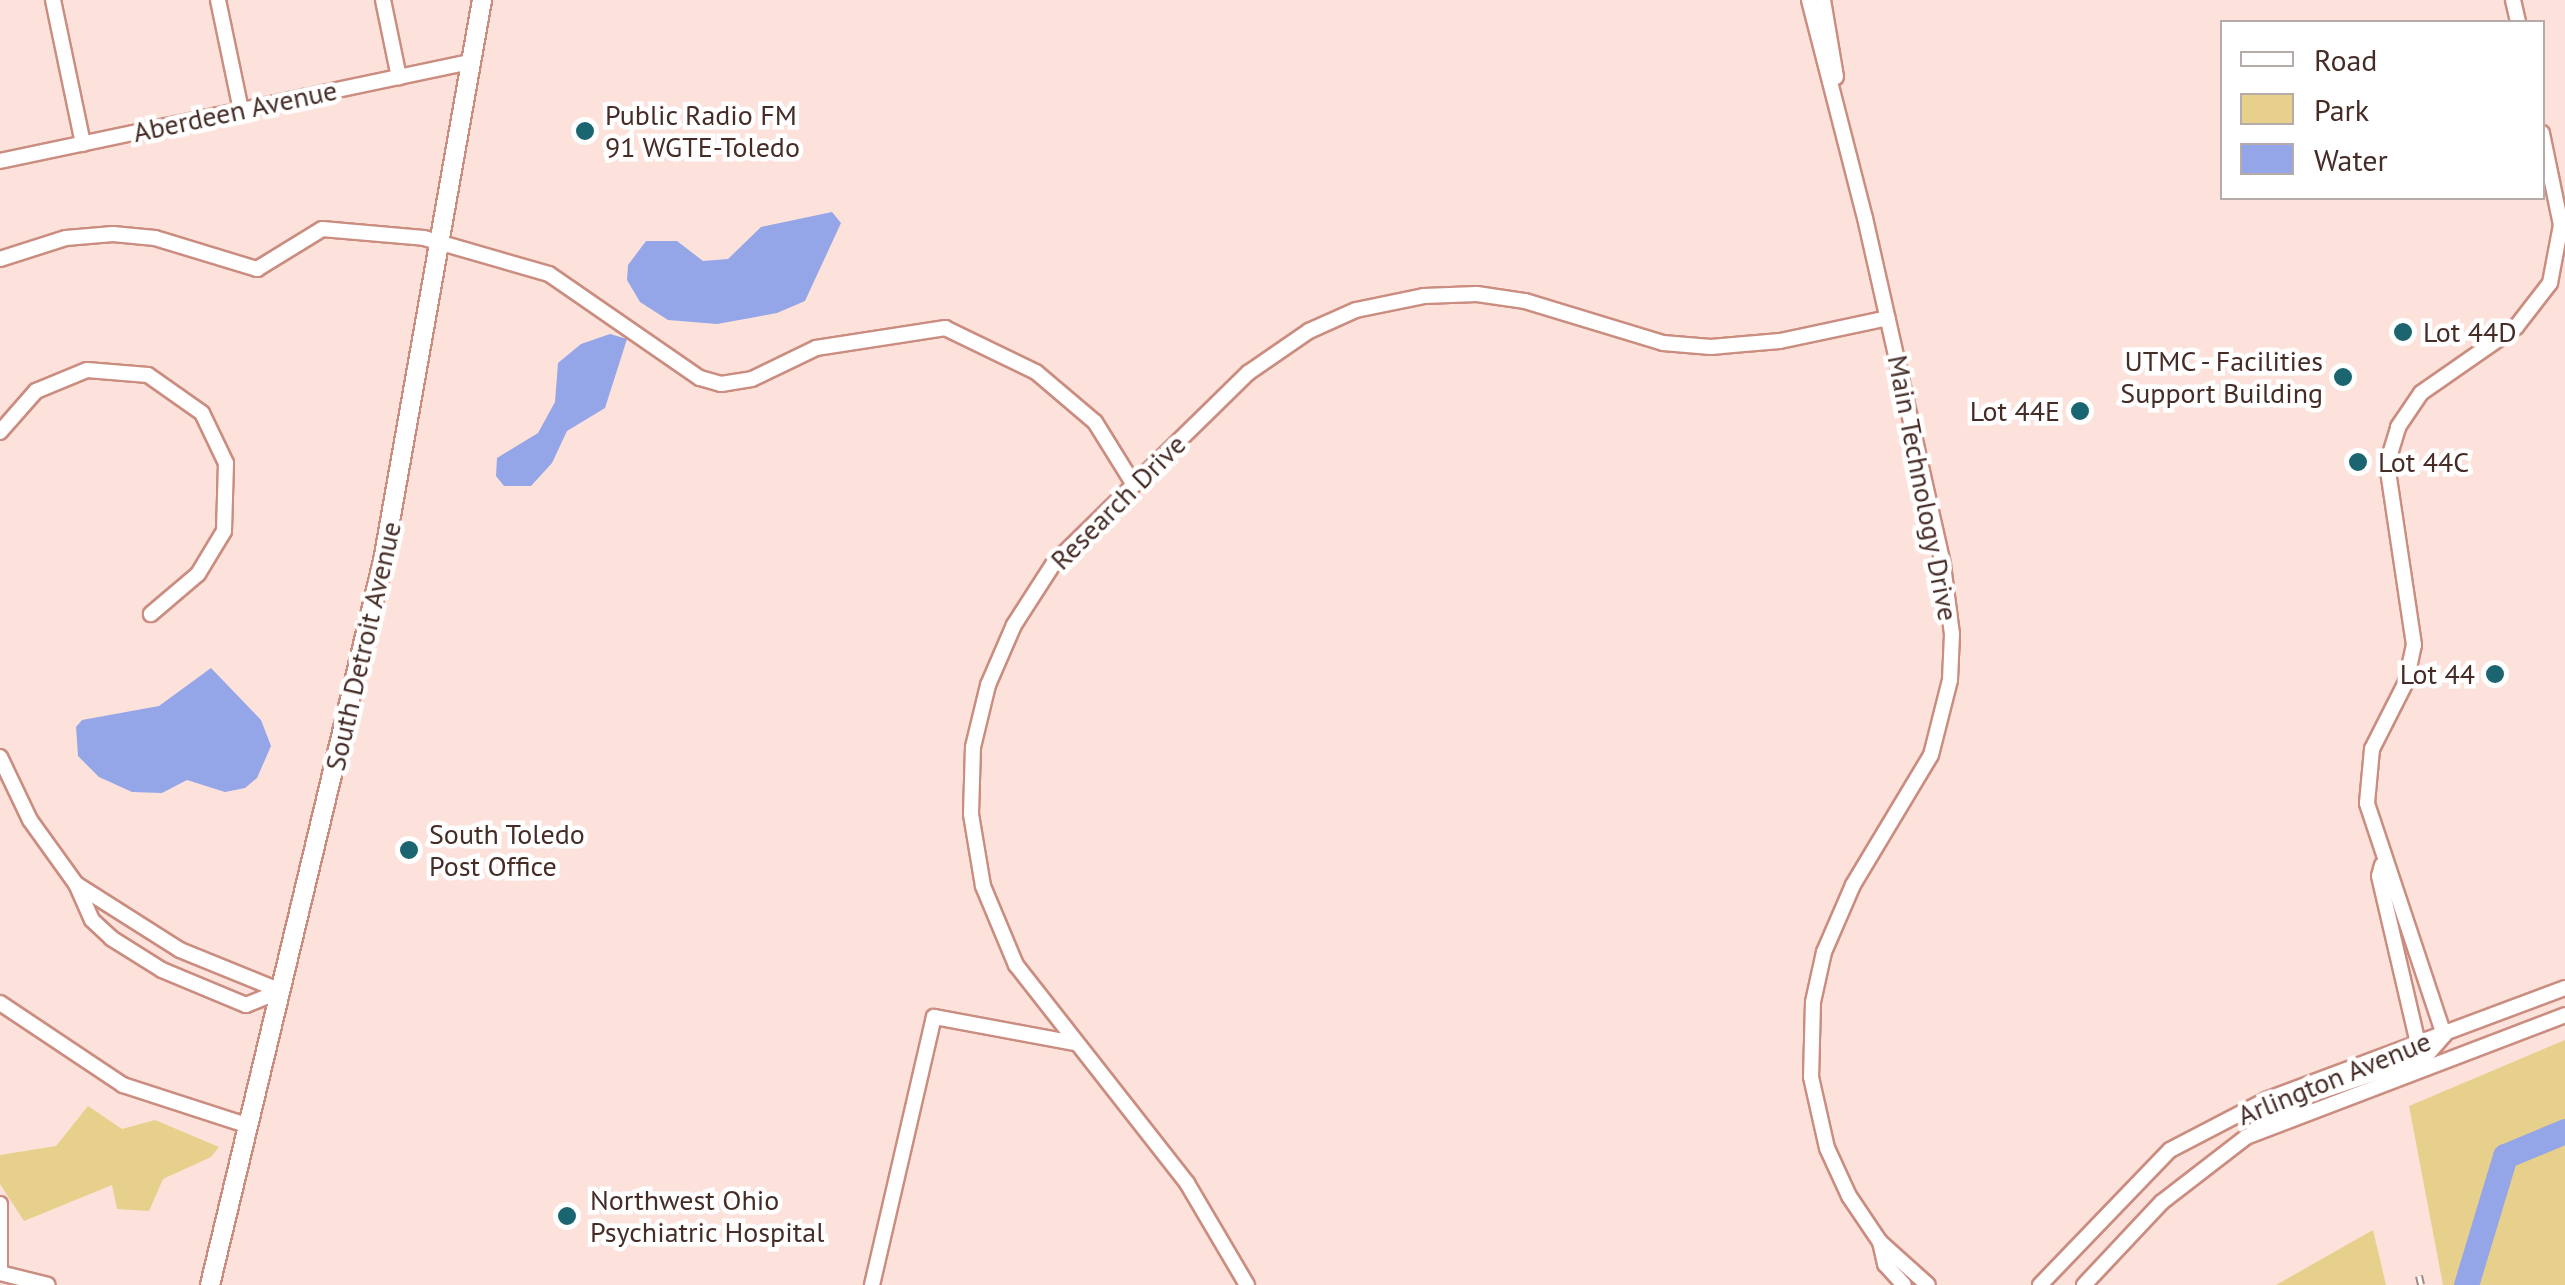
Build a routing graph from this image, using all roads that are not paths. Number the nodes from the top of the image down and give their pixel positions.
1 (53, 0) edge
2 (218, 0) edge
3 (383, 0) edge
4 (482, 0) edge
5 (1809, 0) edge
6 (1823, 0) edge
7 (471, 62) junction
8 (399, 77) junction
9 (241, 110) junction
10 (1841, 112) junction
11 (2545, 140) edge
12 (82, 144) junction
13 (0, 162) edge
14 (2558, 170) edge
15 (442, 242) junction
16 (0, 259) edge
17 (1888, 318) junction
18 (0, 432) edge
19 (1134, 484) junction
20 (151, 614) dead end
21 (0, 757) edge
22 (2382, 865) junction
23 (76, 884) junction
24 (2565, 988) edge
25 (282, 991) junction
26 (0, 1003) edge
27 (2565, 1015) edge
28 (2444, 1034) junction
29 (1074, 1042) junction
30 (2418, 1044) junction
31 (250, 1126) junction
32 (2246, 1137) junction
33 (0, 1204) edge
34 (1880, 1242) junction
35 (0, 1271) edge
36 (48, 1285) edge
37 (210, 1285) edge
38 (872, 1285) edge
39 (1247, 1285) edge
40 (1904, 1285) edge
41 (1928, 1285) edge
42 (2040, 1285) edge
43 (2084, 1285) edge

1 - 12 street
2 - 9 street
3 - 8 street
4 - 7 main road, South Detroit Avenue
5 - 10 street
6 - 10 street
7 - 8 street, Aberdeen Avenue
7 - 15 main road, South Detroit Avenue
8 - 9 street, Aberdeen Avenue
9 - 12 street, Aberdeen Avenue
10 - 17 street, Main Technology Drive
11 - 14 street
12 - 13 street, Aberdeen Avenue
14 - 22 street
15 - 16 street
15 - 19 street
15 - 25 main road, South Detroit Avenue
17 - 19 street, Research Drive
17 - 34 street, Main Technology Drive
18 - 20 street
19 - 29 street, Research Drive
21 - 23 street
22 - 28 street
22 - 30 street
23 - 25 street
23 - 25 street
24 - 28 street, Arlington Avenue
25 - 31 main road, South Detroit Avenue
26 - 31 street
27 - 32 street, Arlington Avenue
28 - 30 street, Arlington Avenue
28 - 32 street
29 - 38 street
29 - 39 street, Research Drive
30 - 42 street, Arlington Avenue
31 - 37 main road, South Detroit Avenue
32 - 43 street, Arlington Avenue
33 - 35 street
34 - 40 street, Main Technology Drive
34 - 41 street, Main Technology Drive
35 - 36 street

